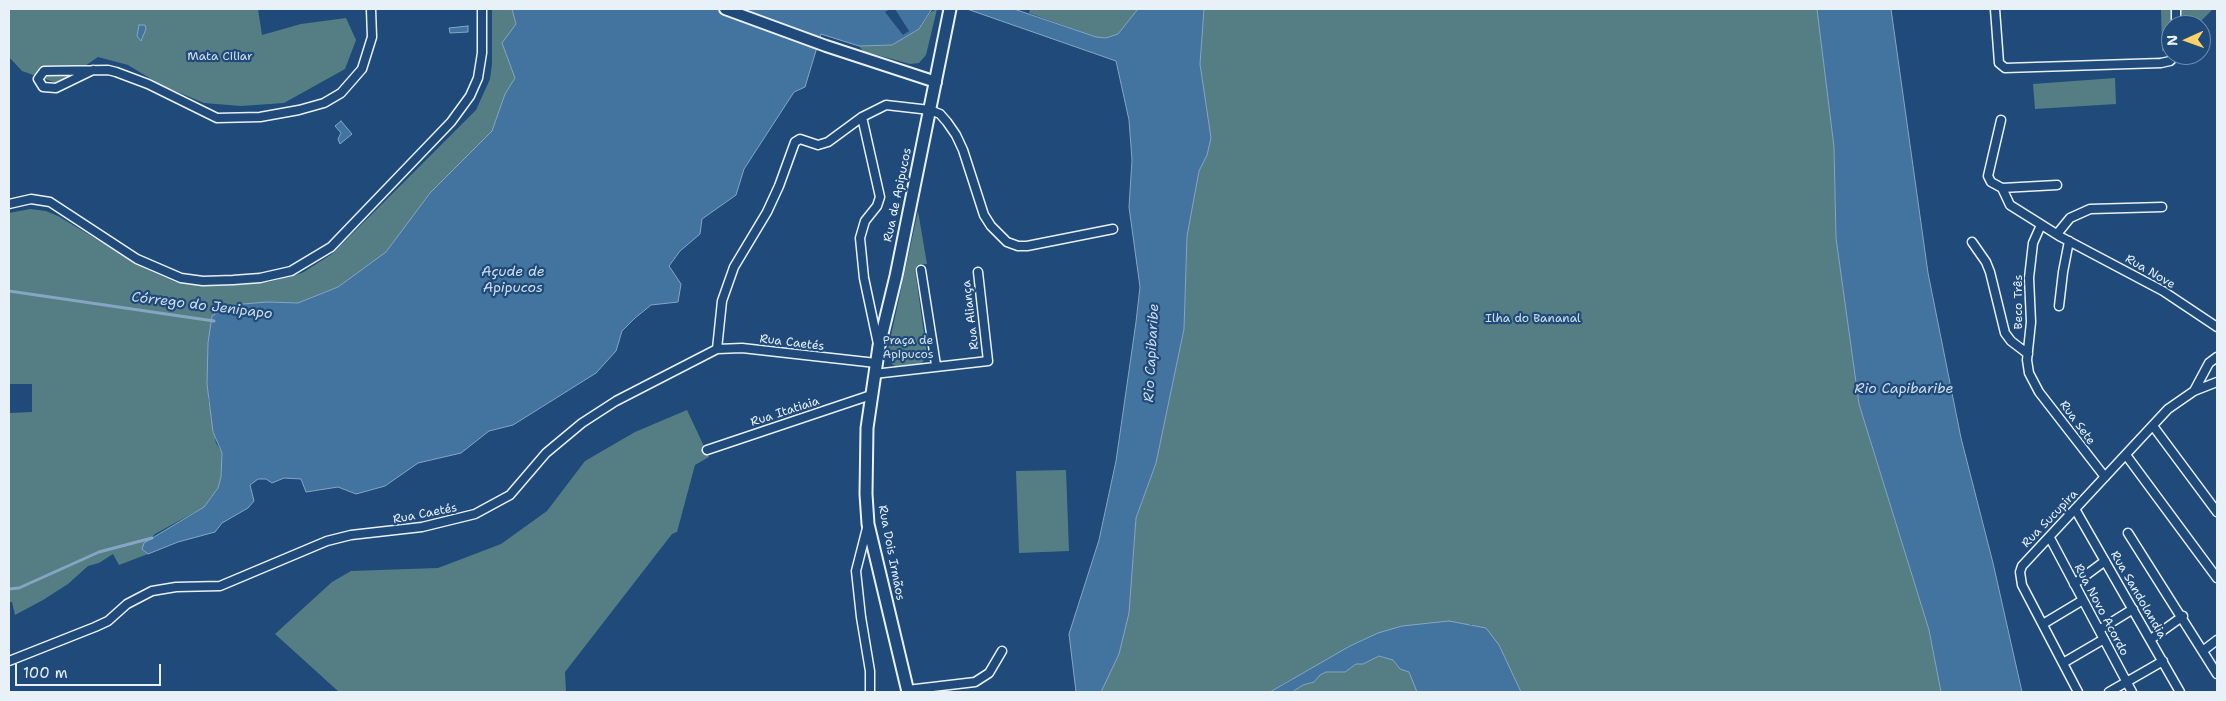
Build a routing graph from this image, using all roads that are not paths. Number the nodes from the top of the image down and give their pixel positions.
1 (371, 9) edge
2 (482, 9) edge
3 (725, 9) edge
4 (950, 9) edge
5 (1995, 9) edge
6 (2161, 63) edge
7 (93, 70) junction
8 (936, 82) junction
9 (930, 110) junction
10 (862, 117) junction
11 (2001, 120) dead end
12 (2057, 185) dead end
13 (2002, 188) junction
14 (9, 204) edge
15 (2162, 207) dead end
16 (2041, 225) junction
17 (1113, 229) dead end
18 (2057, 234) junction
19 (2069, 241) junction
20 (1972, 242) dead end
21 (921, 270) dead end
22 (978, 272) dead end
23 (2059, 306) dead end
24 (2217, 327) edge
25 (879, 346) junction
26 (717, 349) junction
27 (2028, 354) junction
28 (2217, 357) edge
29 (936, 365) junction
30 (875, 368) junction
31 (2032, 381) joint
32 (2217, 382) edge
33 (871, 391) junction
34 (2194, 391) junction
35 (2153, 426) junction
36 (707, 450) dead end
37 (2126, 455) junction
38 (2105, 477) junction
39 (2075, 509) junction
40 (2217, 512) edge
41 (868, 524) junction
42 (2128, 533) dead end
43 (2050, 538) junction
44 (2105, 561) junction
45 (2217, 578) edge
46 (2074, 584) junction
47 (2082, 600) junction
48 (2133, 609) junction
49 (2183, 616) junction
50 (2043, 624) junction
51 (2099, 630) junction
52 (2104, 639) junction
53 (2151, 639) junction
54 (2217, 640) edge
55 (2204, 650) junction
56 (1002, 651) dead end
57 (9, 661) edge
58 (2162, 661) junction
59 (2063, 663) junction
60 (2217, 674) edge
61 (2126, 682) junction
62 (908, 691) edge
63 (870, 692) edge
64 (2078, 692) edge
65 (2109, 692) edge
66 (2132, 692) edge
67 (2180, 692) edge

1 - 7 street
2 - 14 street
3 - 8 street
4 - 8 main road, Rua de Apipucos
5 - 6 street
7 - 7 street
8 - 9 main road, Rua de Apipucos
9 - 10 street
9 - 17 street
9 - 25 main road, Rua de Apipucos
10 - 25 street
10 - 26 street
11 - 13 street
12 - 13 street
13 - 16 street, Rua Nove
15 - 18 street
16 - 18 street, Rua Nove
16 - 27 street, Beco Três
18 - 19 street, Rua Nove
19 - 23 street
19 - 24 street, Rua Nove
20 - 27 street
21 - 29 street
22 - 29 street, Rua Aliança
25 - 30 main road, Rua de Apipucos
26 - 30 street, Rua Caetés
26 - 57 street, Rua Caetés
27 - 31 street, Beco Três
28 - 34 street, Rua Sucupira
29 - 30 street, Rua Aliança
30 - 33 main road, Rua de Apipucos
31 - 38 street, Rua Sete
32 - 34 street, Rua Sucupira
33 - 36 street, Rua Itatiaia
33 - 41 main road, Rua Dois Irmãos
34 - 35 street, Rua Sucupira
35 - 37 street, Rua Sucupira
35 - 40 street
37 - 38 street, Rua Sucupira
37 - 45 street
38 - 39 street, Rua Sucupira
39 - 43 street, Rua Sucupira
39 - 44 street, Rua Sandolandia
41 - 62 main road, Rua Dois Irmãos
41 - 63 street
42 - 49 street
43 - 46 street, Rua Novo Acordo
43 - 50 street, Rua Sucupira
44 - 46 street
44 - 48 street, Rua Sandolandia
46 - 47 street, Rua Novo Acordo
47 - 50 street
47 - 51 street, Rua Novo Acordo
48 - 51 street
48 - 53 street, Rua Sandolandia
49 - 53 street
49 - 55 street
50 - 59 street, Rua Sucupira
51 - 52 street, Rua Novo Acordo
52 - 59 street
52 - 61 street, Rua Novo Acordo
53 - 58 street, Rua Sandolandia
54 - 55 street
55 - 60 street
56 - 62 street
58 - 61 street
58 - 67 street, Rua Sandolandia
59 - 64 street, Rua Sucupira
61 - 65 street
61 - 66 street, Rua Novo Acordo

